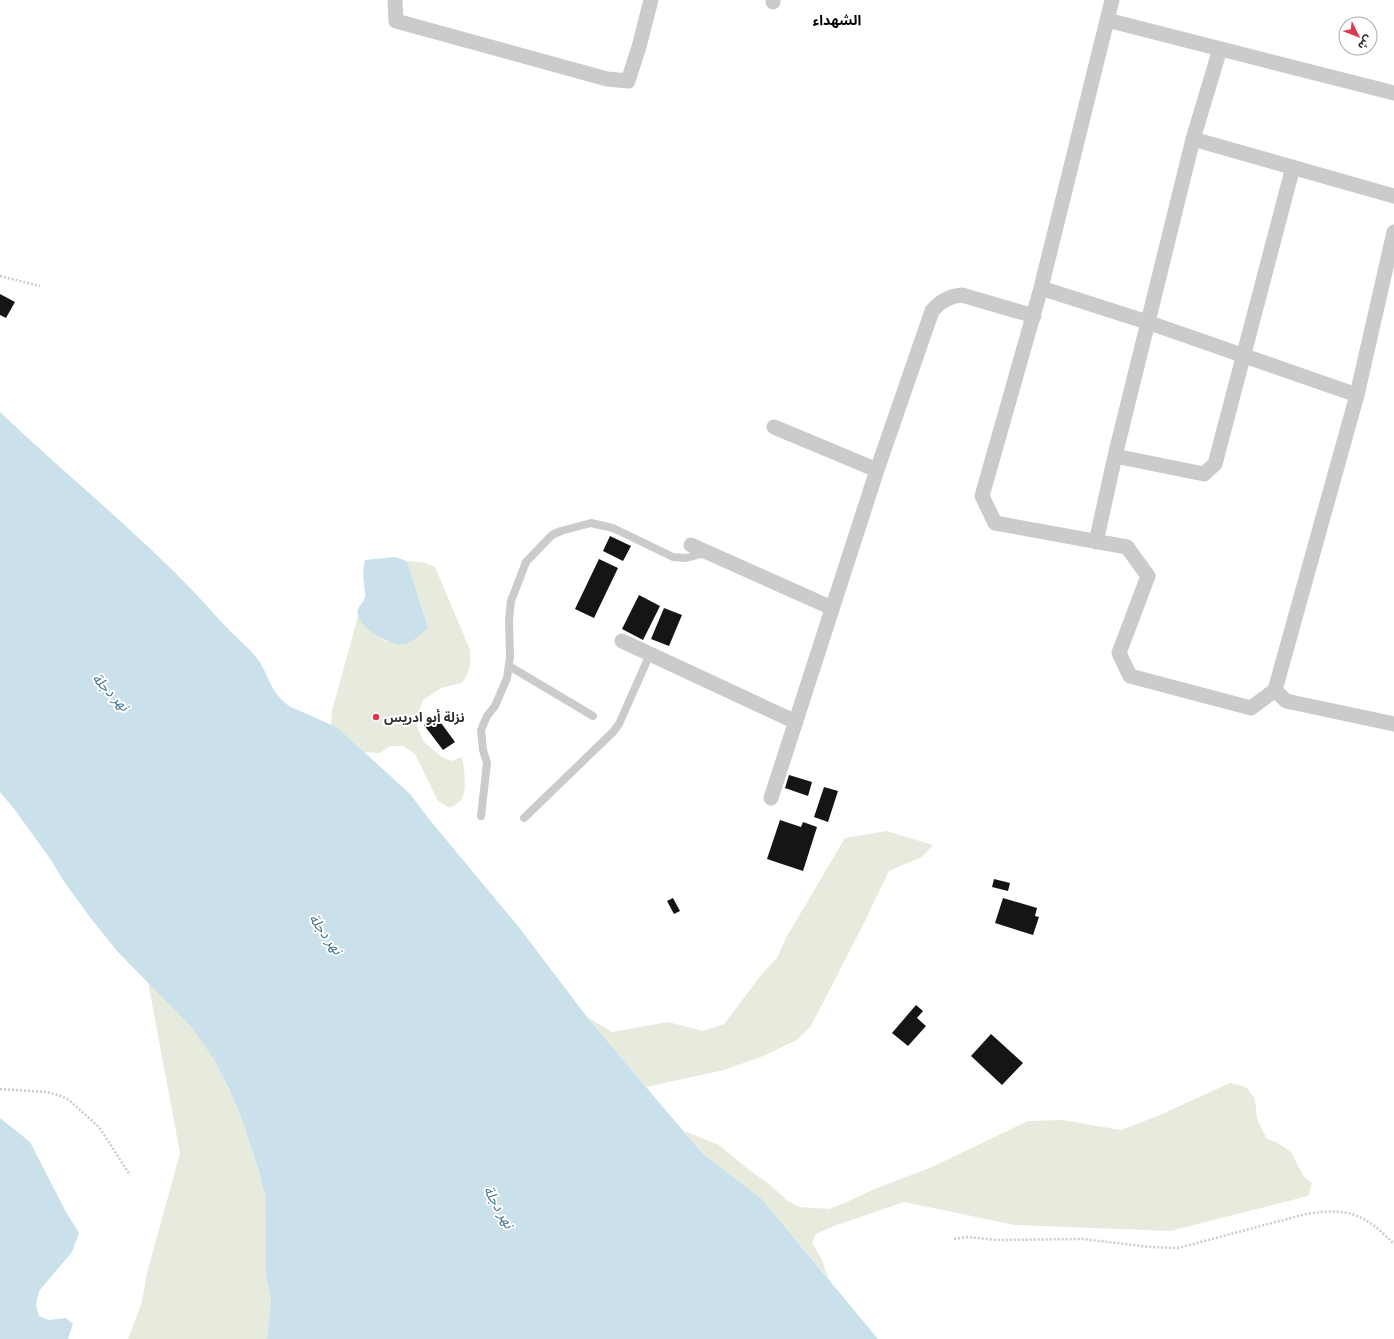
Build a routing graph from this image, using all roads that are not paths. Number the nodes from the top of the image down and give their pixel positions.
1 (395, 0) edge
2 (651, 0) edge
3 (1112, 0) edge
4 (1107, 20) junction
5 (1220, 49) junction
6 (1394, 93) edge
7 (1193, 139) junction
8 (1293, 167) junction
9 (1394, 196) edge
10 (1394, 232) edge
11 (1042, 288) junction
12 (1034, 316) junction
13 (1147, 322) junction
14 (1244, 356) junction
15 (1357, 395) junction
16 (774, 427) dead end
17 (1115, 456) junction
18 (877, 470) junction
19 (1096, 542) junction
20 (691, 545) dead end
21 (708, 552) junction
22 (832, 608) junction
23 (622, 641) dead end
24 (650, 654) junction
25 (509, 666) junction
26 (1275, 690) junction
27 (593, 716) dead end
28 (796, 722) junction
29 (1394, 724) edge
30 (771, 798) dead end
31 (481, 816) dead end
32 (524, 818) dead end

1 - 2 street
3 - 4 street
4 - 5 street
4 - 11 street
5 - 6 street
5 - 7 street
7 - 8 street
7 - 13 street
8 - 9 street
8 - 14 street
10 - 15 street
11 - 12 street
11 - 13 street
12 - 18 street
12 - 19 street
13 - 14 street
13 - 17 street
14 - 15 street
14 - 17 street
15 - 26 street
16 - 18 street
17 - 19 street
18 - 22 street
19 - 26 street
20 - 21 street
21 - 22 street
21 - 25 lane
22 - 28 street
23 - 24 street
24 - 28 street
24 - 32 lane
25 - 27 lane
25 - 31 lane
26 - 29 street
28 - 30 street

